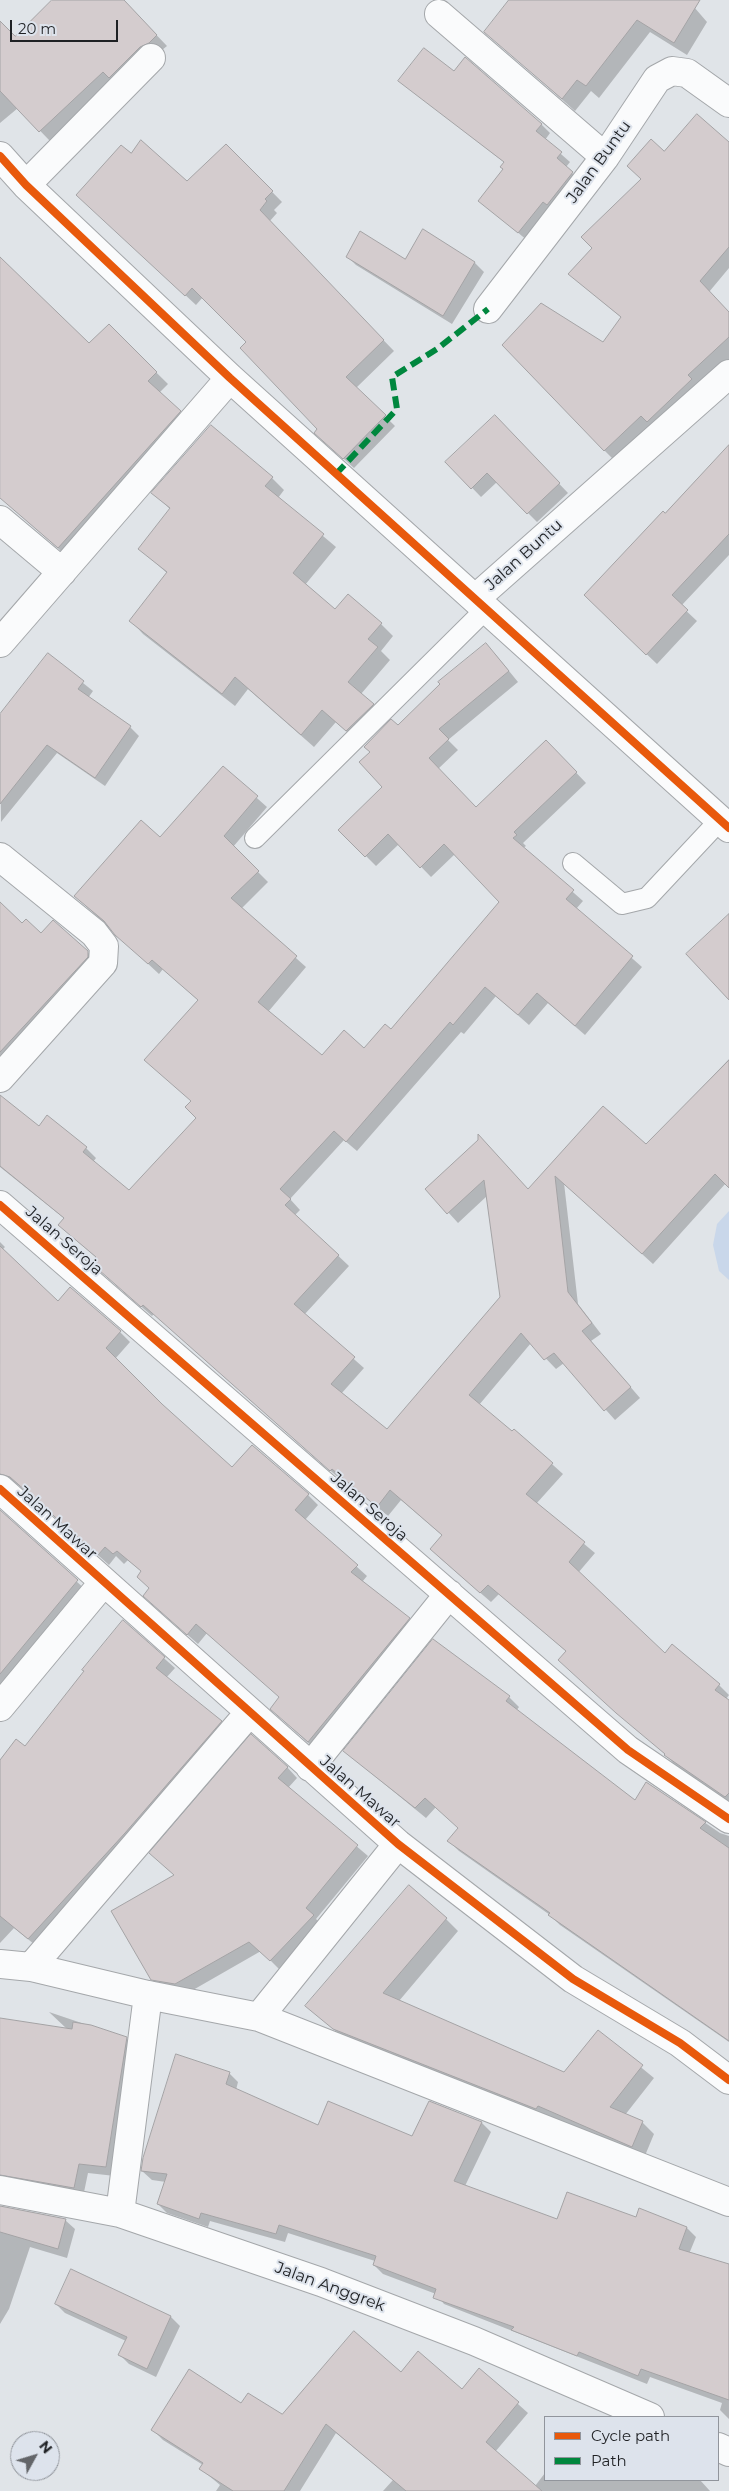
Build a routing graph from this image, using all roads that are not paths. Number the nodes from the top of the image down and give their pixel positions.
1 (439, 14) dead end
2 (152, 58) dead end
3 (729, 103) edge
4 (0, 156) edge
5 (604, 156) junction
6 (26, 185) junction
7 (488, 308) dead end
8 (729, 374) edge
9 (230, 378) junction
10 (0, 520) edge
11 (62, 572) junction
12 (481, 604) junction
13 (0, 643) edge
14 (724, 824) edge
15 (255, 838) dead end
16 (0, 857) edge
17 (573, 863) dead end
18 (0, 1078) edge
19 (0, 1204) edge
20 (0, 1489) edge
21 (103, 1583) junction
22 (449, 1594) junction
23 (0, 1707) edge
24 (249, 1713) junction
25 (310, 1767) junction
26 (729, 1819) edge
27 (398, 1844) junction
28 (0, 1964) edge
29 (31, 1967) junction
30 (148, 1995) junction
31 (259, 2017) junction
32 (729, 2080) edge
33 (0, 2190) edge
34 (729, 2202) edge
35 (120, 2213) junction
36 (648, 2416) edge

1 - 5 street
2 - 6 street
3 - 5 street, Jalan Buntu
4 - 6 street
5 - 7 street, Jalan Buntu
6 - 9 street
8 - 12 street, Jalan Buntu
9 - 11 street
9 - 12 street
10 - 11 street
11 - 13 street
12 - 14 street
12 - 15 lane
14 - 17 lane
16 - 18 street
19 - 22 street, Jalan Seroja
20 - 21 street, Jalan Mawar
21 - 23 street
21 - 24 street, Jalan Mawar
22 - 25 street
22 - 26 street, Jalan Seroja
24 - 25 street, Jalan Mawar
24 - 29 street
25 - 27 street, Jalan Mawar
27 - 31 street
27 - 32 street, Jalan Mawar
28 - 29 street
29 - 30 street
30 - 31 street
30 - 35 street
31 - 34 street
33 - 35 street, Jalan Anggrek
35 - 36 street, Jalan Anggrek

